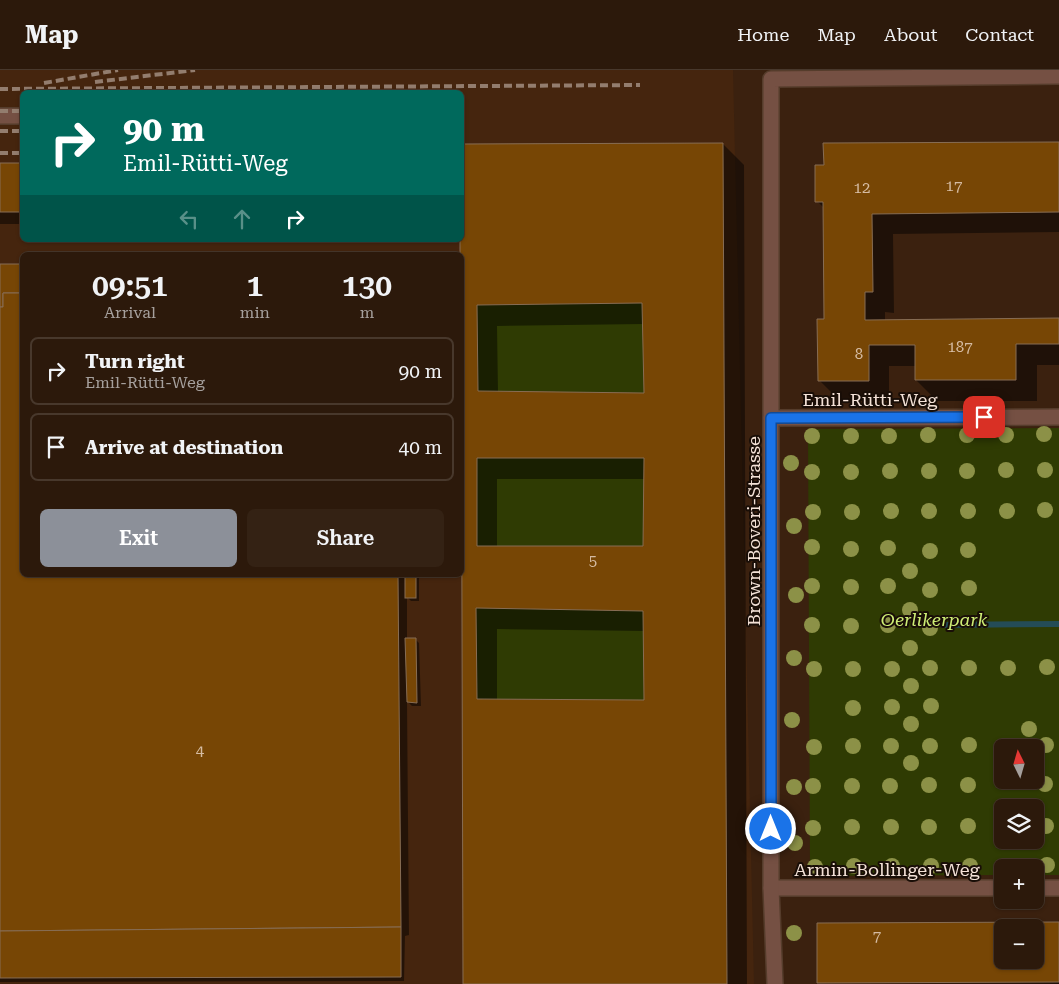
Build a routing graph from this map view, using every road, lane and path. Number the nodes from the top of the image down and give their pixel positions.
1 (1059, 76) edge
2 (0, 116) edge
3 (20, 116) edge
4 (1059, 417) edge
5 (771, 418) junction
6 (771, 888) junction
7 (994, 888) edge
8 (1044, 888) edge
9 (1059, 888) edge
10 (775, 984) edge

1 - 5 street, Brown-Boveri-Strasse
2 - 3 street
4 - 5 street, Emil-Rütti-Weg
5 - 6 street, Brown-Boveri-Strasse
6 - 7 street, Armin-Bollinger-Weg
6 - 10 street, Brown-Boveri-Strasse
8 - 9 street

